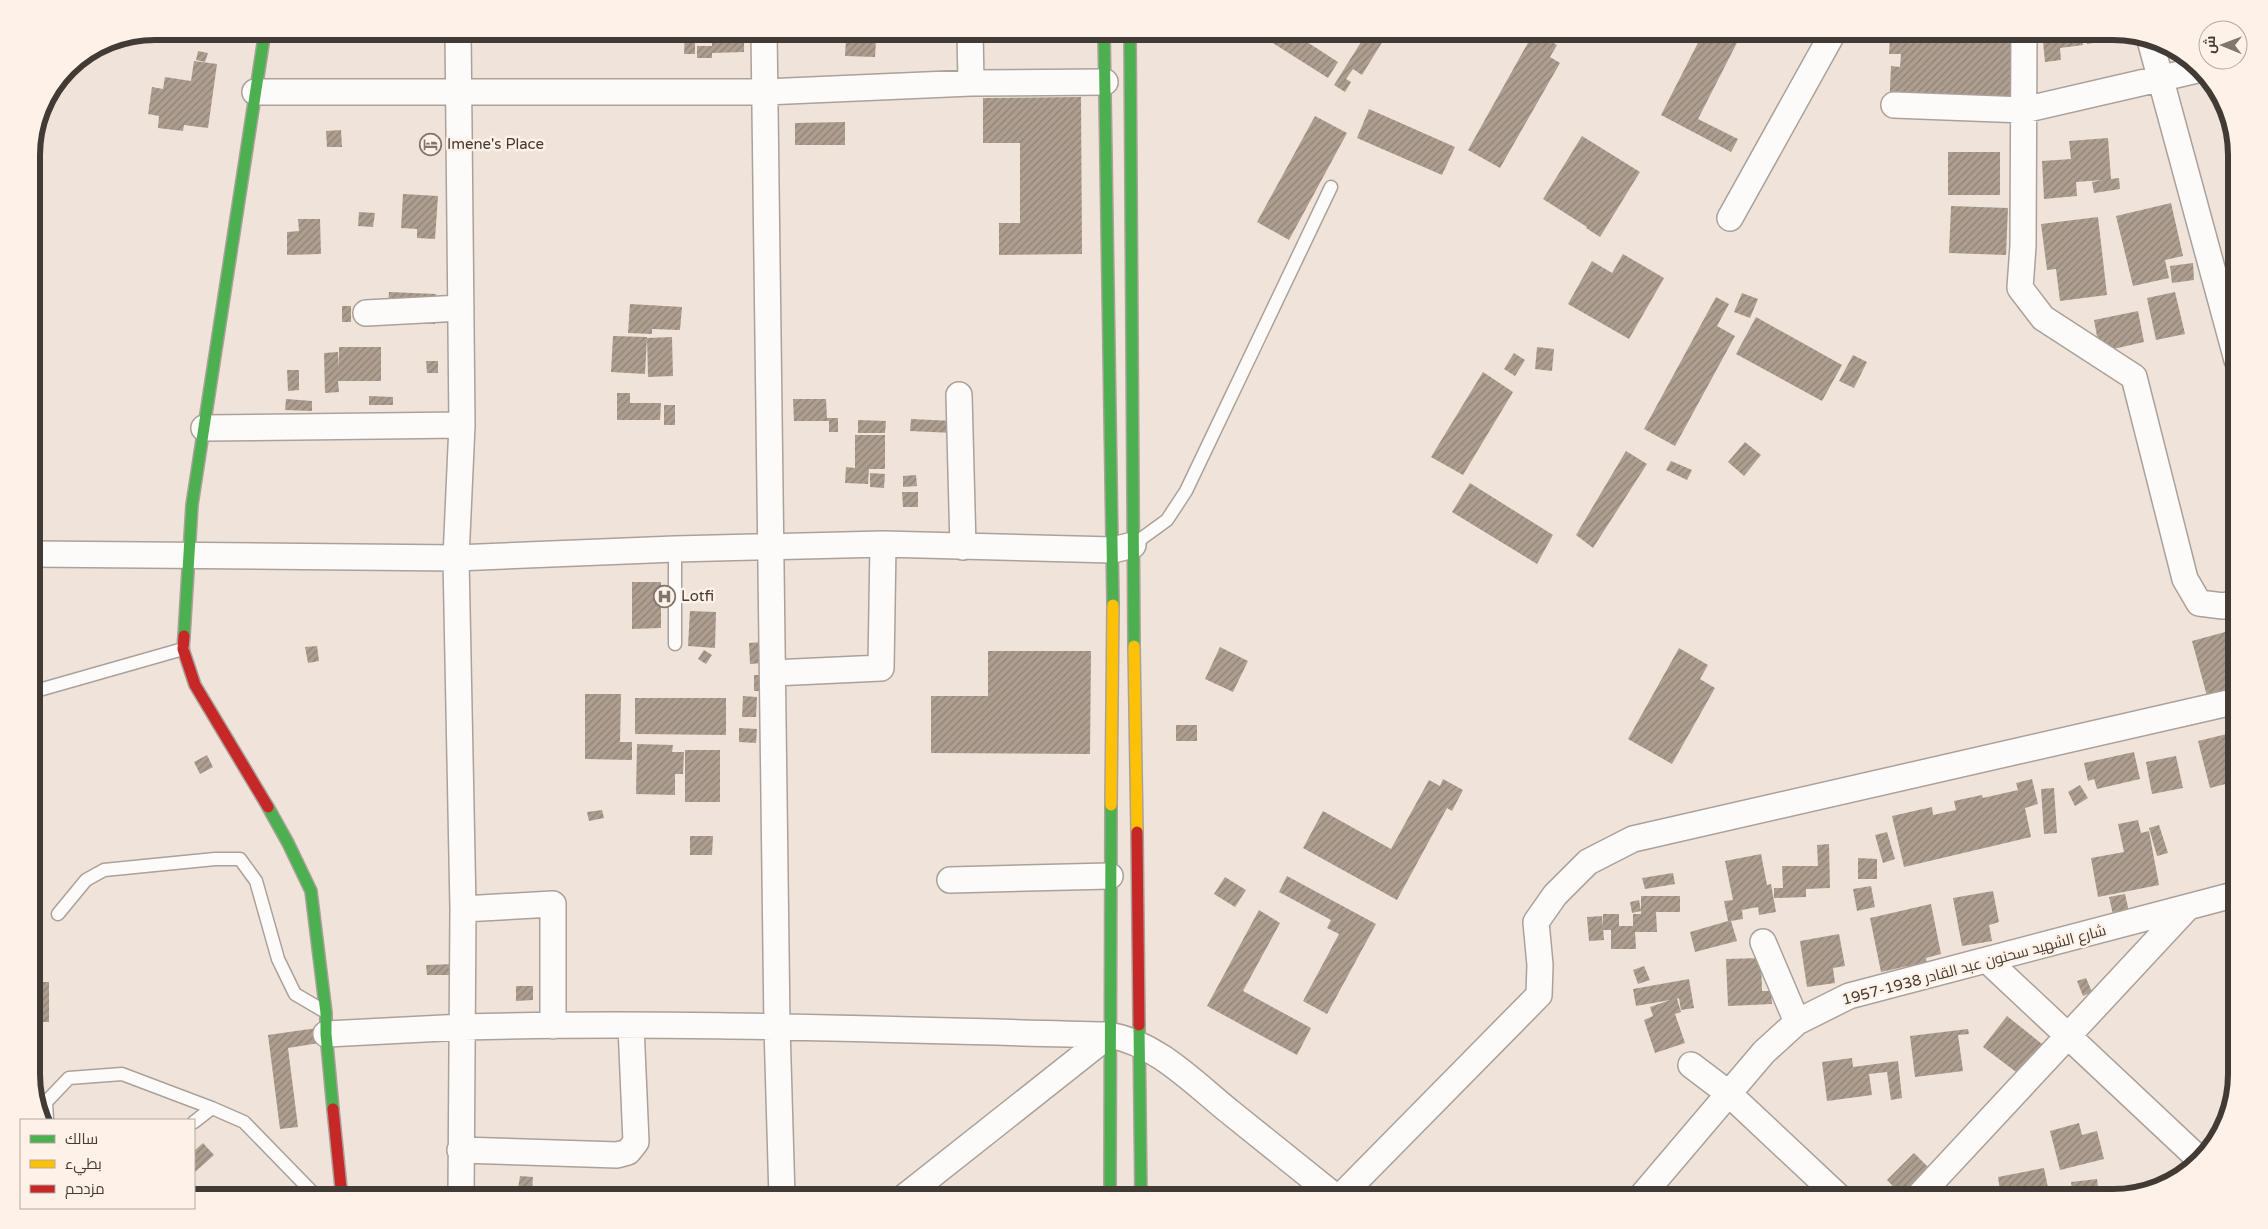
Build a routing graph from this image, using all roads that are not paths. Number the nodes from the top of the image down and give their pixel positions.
1 (264, 40) edge
2 (458, 40) edge
3 (764, 40) edge
4 (970, 40) edge
5 (1104, 40) edge
6 (1130, 40) edge
7 (1829, 40) edge
8 (2024, 40) edge
9 (2152, 47) edge
10 (2191, 71) edge
11 (2160, 80) junction
12 (1105, 82) junction
13 (971, 83) junction
14 (255, 92) junction
15 (459, 92) junction
16 (765, 92) junction
17 (1894, 105) dead end
18 (2024, 110) junction
19 (1331, 186) dead end
20 (1730, 218) dead end
21 (461, 308) junction
22 (366, 313) dead end
23 (2228, 331) edge
24 (959, 395) dead end
25 (462, 426) junction
26 (204, 428) junction
27 (883, 544) junction
28 (772, 547) junction
29 (963, 547) junction
30 (1123, 547) junction
31 (675, 549) junction
32 (40, 554) edge
33 (189, 556) junction
34 (456, 558) junction
35 (2228, 605) edge
36 (675, 644) dead end
37 (183, 649) junction
38 (773, 673) junction
39 (40, 690) edge
40 (2228, 703) edge
41 (1110, 876) junction
42 (950, 880) dead end
43 (2228, 896) edge
44 (2188, 907) junction
45 (463, 909) junction
46 (58, 914) dead end
47 (1763, 942) dead end
48 (1987, 960) junction
49 (1797, 1022) junction
50 (326, 1023) junction
51 (553, 1026) junction
52 (631, 1026) junction
53 (777, 1027) junction
54 (463, 1028) junction
55 (1109, 1035) junction
56 (2067, 1037) junction
57 (1140, 1044) junction
58 (1691, 1065) dead end
59 (1728, 1094) junction
60 (212, 1108) junction
61 (47, 1112) edge
62 (195, 1121) edge
63 (460, 1150) junction
64 (2194, 1155) edge
65 (309, 1189) edge
66 (341, 1189) edge
67 (461, 1189) edge
68 (782, 1189) edge
69 (914, 1189) edge
70 (1110, 1189) edge
71 (1141, 1189) edge
72 (1327, 1189) edge
73 (1347, 1189) edge
74 (1648, 1189) edge
75 (1830, 1189) edge
76 (1925, 1189) edge

1 - 14 street
2 - 15 street
3 - 16 street
4 - 13 street
5 - 12 street
6 - 30 street
7 - 20 street
8 - 18 street
9 - 11 street
10 - 11 street
11 - 18 street
11 - 23 street
12 - 13 street
12 - 30 street
13 - 16 street
14 - 15 street
14 - 26 street
15 - 16 street
15 - 21 street
16 - 28 street
17 - 18 street
18 - 35 street
19 - 30 lane
21 - 22 street
21 - 25 street
24 - 29 street
25 - 26 street
25 - 34 street
26 - 33 street
27 - 28 street
27 - 29 street
27 - 38 street
28 - 31 street
28 - 38 street
29 - 30 street
30 - 41 street
30 - 57 street
31 - 34 street
31 - 36 lane
32 - 33 street
33 - 34 street
33 - 37 street
34 - 45 street
37 - 39 lane
37 - 50 street
38 - 53 street
40 - 73 street
41 - 42 street
41 - 55 street
43 - 44 street, شارع الشهيد سحنون عبد القادر 1938-1957
44 - 48 street, شارع الشهيد سحنون عبد القادر 1938-1957
44 - 56 street
45 - 51 street
45 - 54 street
46 - 50 lane
47 - 49 street
48 - 49 street, شارع الشهيد سحنون عبد القادر 1938-1957
48 - 56 street
49 - 59 street, شارع الشهيد سحنون عبد القادر 1938-1957
50 - 54 street
50 - 66 street
51 - 52 street
51 - 54 street
52 - 53 street
52 - 63 street
53 - 55 street
53 - 68 street
54 - 63 street
55 - 57 street
55 - 69 street
55 - 70 street
56 - 64 street
56 - 76 street
57 - 71 street
57 - 72 street
58 - 59 street
59 - 74 street, شارع الشهيد سحنون عبد القادر 1938-1957
59 - 75 street
60 - 61 lane
60 - 62 lane
60 - 65 lane
63 - 67 street

